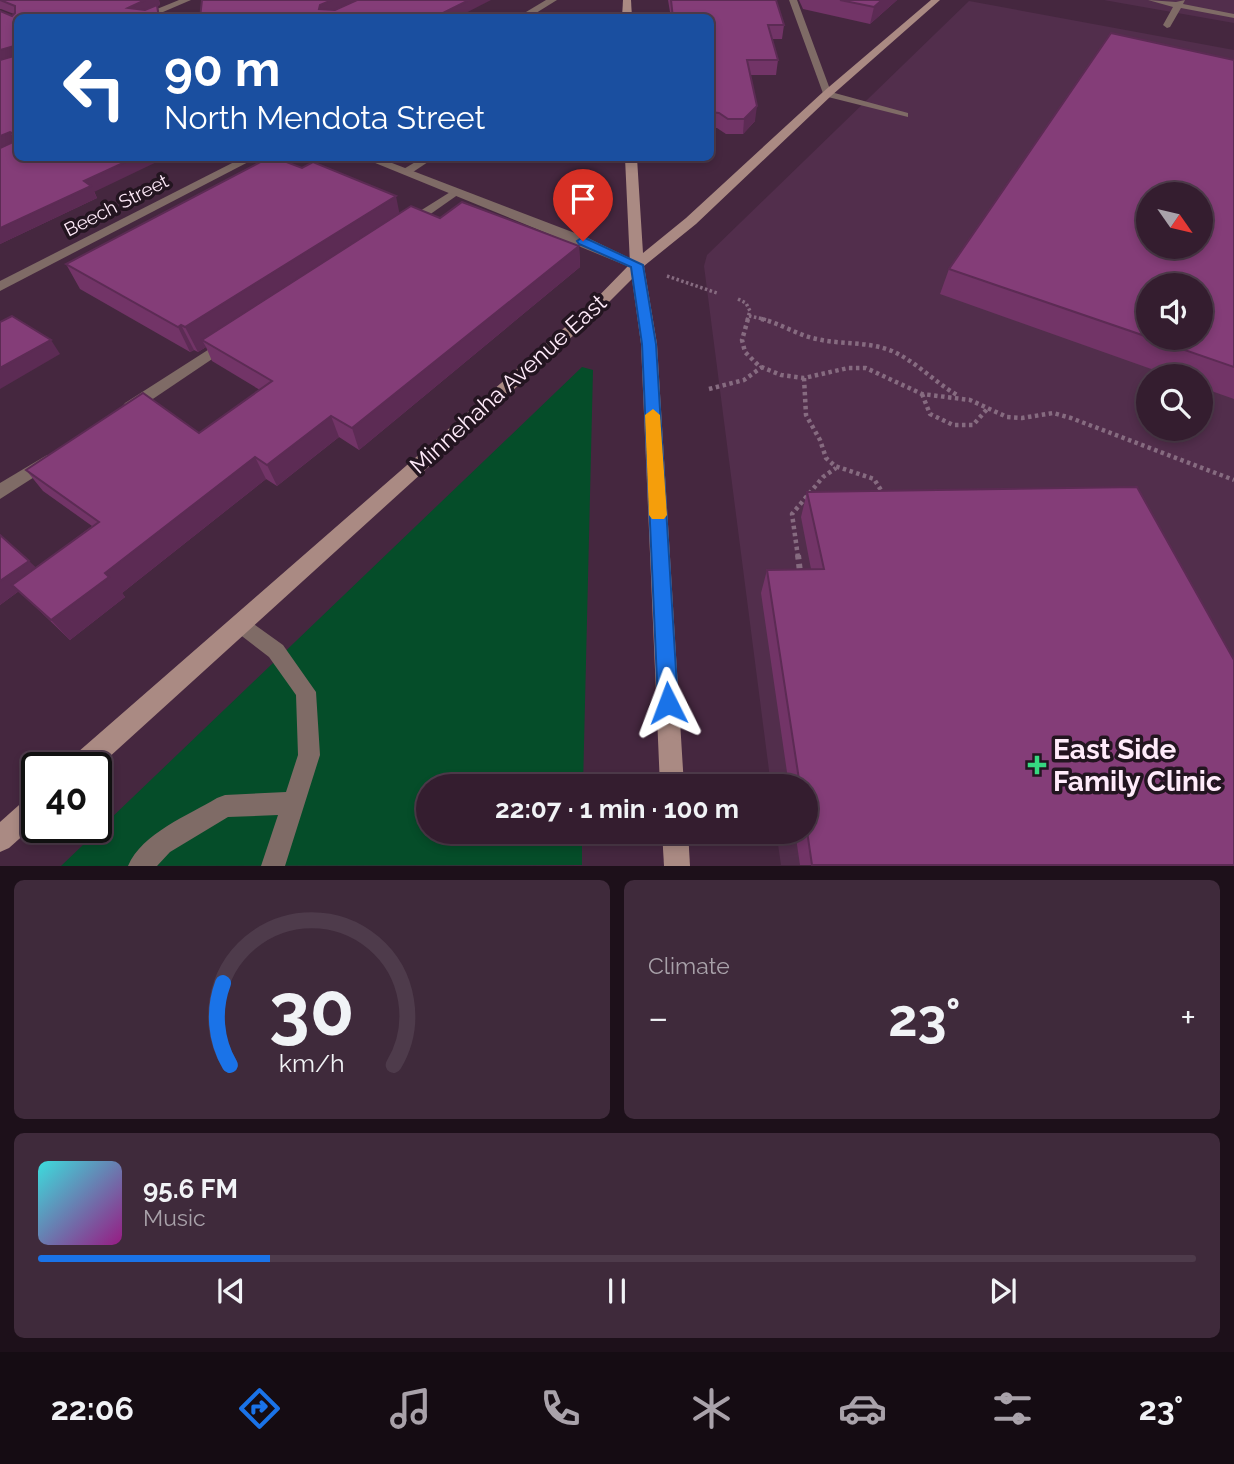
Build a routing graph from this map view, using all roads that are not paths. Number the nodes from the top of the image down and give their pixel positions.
1 (187, 0) edge
2 (553, 0) edge
3 (793, 0) edge
4 (936, 0) edge
5 (1152, 0) edge
6 (1180, 2) edge
7 (150, 14) edge
8 (527, 14) edge
9 (1234, 16) edge
10 (1167, 25) dead end
11 (828, 94) junction
12 (904, 115) dead end
13 (244, 161) edge
14 (377, 161) edge
15 (424, 161) edge
16 (631, 161) edge
17 (406, 172) junction
18 (455, 192) junction
19 (401, 228) edge
20 (637, 265) junction
21 (0, 287) edge
22 (240, 334) edge
23 (114, 417) edge
24 (57, 455) edge
25 (0, 492) edge
26 (241, 624) junction
27 (97, 752) edge
28 (671, 774) edge
29 (293, 803) junction
30 (21, 820) edge
31 (0, 839) edge
32 (676, 844) edge
33 (140, 866) edge
34 (273, 866) edge
35 (677, 866) edge

1 - 7 street
2 - 8 street
3 - 11 lane
4 - 11 street, Minnehaha Avenue East
5 - 6 lane
6 - 9 lane
6 - 10 lane
11 - 12 lane
11 - 20 street, Minnehaha Avenue East
13 - 21 street, Beech Street
14 - 17 street
15 - 17 lane
16 - 20 street
17 - 18 street
18 - 19 lane
18 - 20 street
20 - 26 street, Minnehaha Avenue East
20 - 28 street
22 - 23 lane
24 - 25 lane
26 - 27 street, Minnehaha Avenue East
26 - 29 lane
29 - 33 lane
29 - 34 lane
30 - 31 street
32 - 35 street

